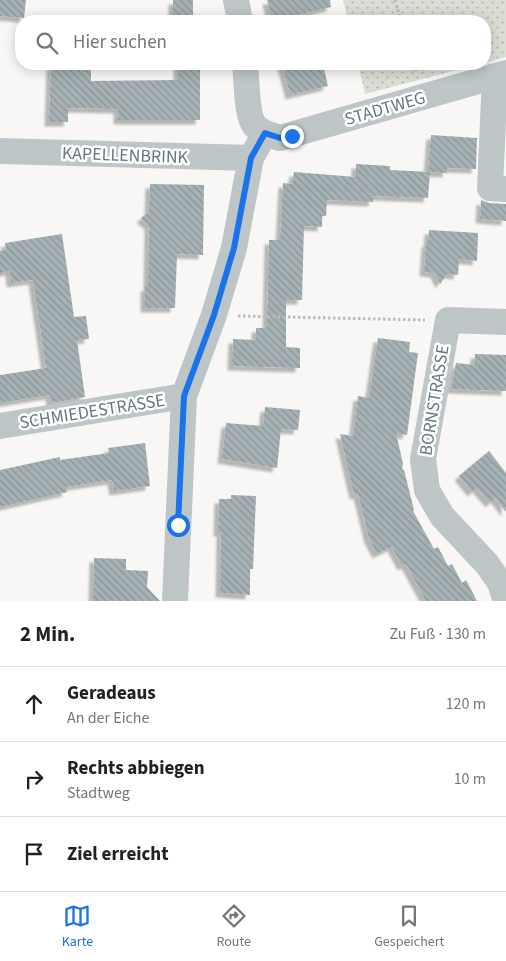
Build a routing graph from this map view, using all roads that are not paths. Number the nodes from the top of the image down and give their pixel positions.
1 (236, 0) edge
2 (239, 15) edge
3 (246, 70) edge
4 (501, 75) edge
5 (265, 133) junction
6 (0, 151) edge
7 (251, 158) junction
8 (506, 189) edge
9 (506, 322) edge
10 (184, 396) junction
11 (0, 426) edge
12 (504, 589) edge
13 (175, 601) edge

1 - 2 street
3 - 5 street
4 - 5 street, STADTWEG
4 - 8 street
5 - 7 street
6 - 7 street, KAPELLENBRINK
7 - 10 street
9 - 12 street, BORNSTRASSE
10 - 11 street, SCHMIEDESTRASSE
10 - 13 street

